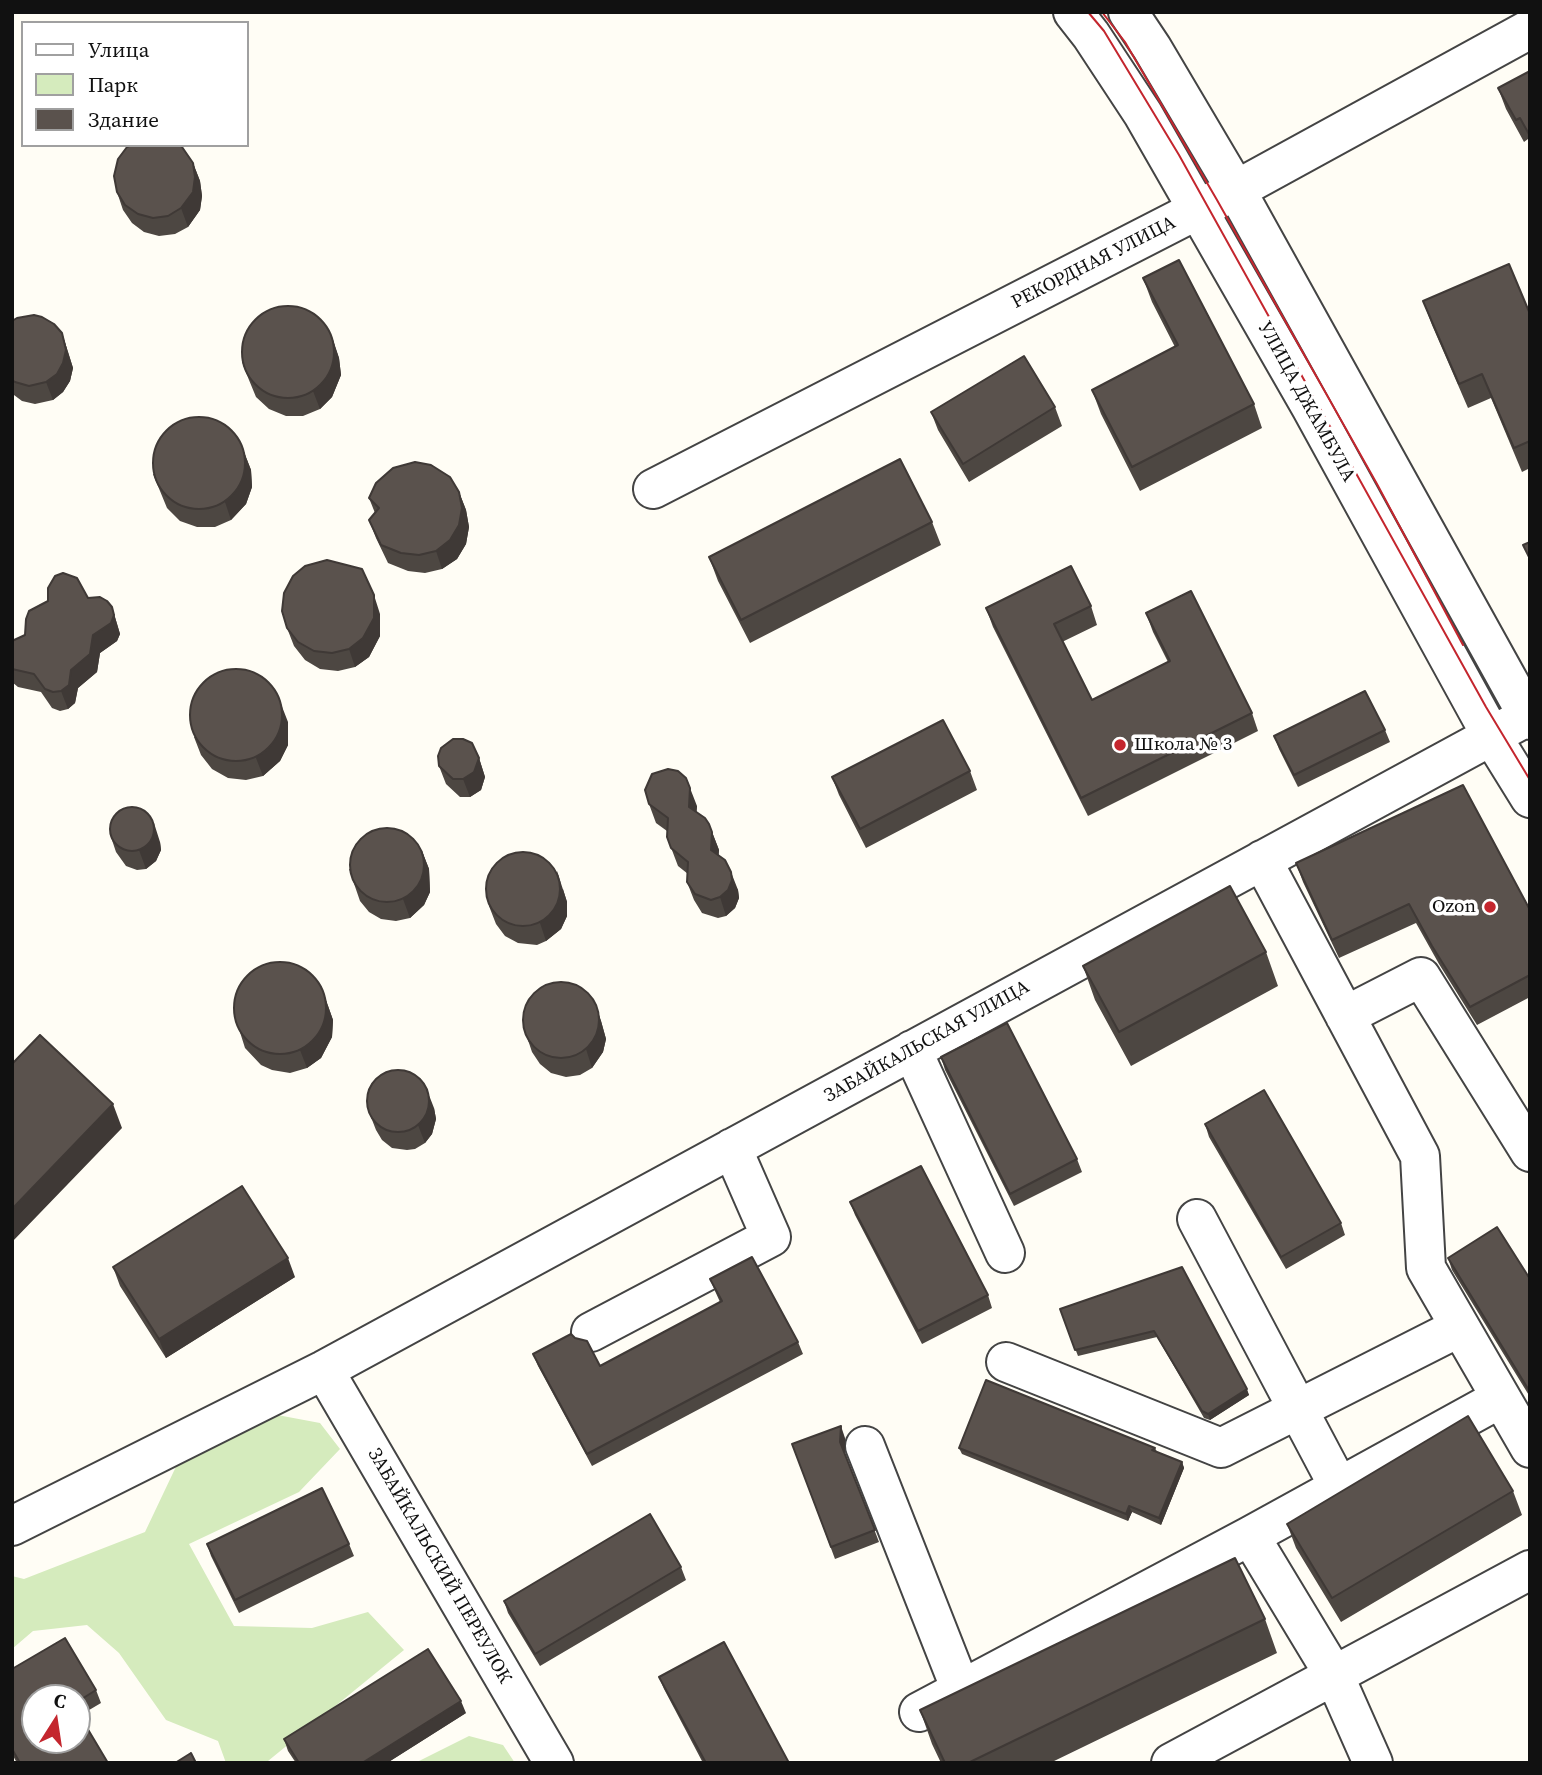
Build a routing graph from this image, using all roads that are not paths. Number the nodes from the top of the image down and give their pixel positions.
1 (1073, 12) edge
2 (1128, 12) edge
3 (1530, 29) edge
4 (1236, 190) junction
5 (1196, 211) junction
6 (653, 489) dead end
7 (1529, 717) edge
8 (1491, 736) junction
9 (1530, 799) edge
10 (1262, 860) junction
11 (1345, 1016) junction
12 (912, 1050) junction
13 (732, 1148) junction
14 (1530, 1152) edge
15 (1196, 1219) dead end
16 (1004, 1253) dead end
17 (1460, 1327) junction
18 (591, 1332) dead end
19 (1006, 1362) dead end
20 (324, 1370) junction
21 (1501, 1398) junction
22 (1297, 1410) junction
23 (865, 1446) dead end
24 (1530, 1448) edge
25 (1339, 1487) junction
26 (12, 1526) edge
27 (1250, 1536) junction
28 (1530, 1570) edge
29 (1335, 1675) junction
30 (961, 1690) junction
31 (919, 1712) edge
32 (554, 1763) edge
33 (1171, 1763) edge
34 (1373, 1763) edge

1 - 5 street, УЛИЦА ДЖАМБУЛА
2 - 4 street
3 - 4 street, РЕКОРДНАЯ УЛИЦА
4 - 5 street, РЕКОРДНАЯ УЛИЦА
4 - 7 street
5 - 6 street, РЕКОРДНАЯ УЛИЦА
5 - 8 street, УЛИЦА ДЖАМБУЛА
7 - 8 street, ЗАБАЙКАЛЬСКАЯ УЛИЦА
8 - 9 street, УЛИЦА ДЖАМБУЛА
8 - 10 street, ЗАБАЙКАЛЬСКАЯ УЛИЦА
10 - 11 street
10 - 12 street, ЗАБАЙКАЛЬСКАЯ УЛИЦА
11 - 14 street
11 - 17 street
12 - 13 street, ЗАБАЙКАЛЬСКАЯ УЛИЦА
12 - 16 street
13 - 18 street
13 - 20 street, ЗАБАЙКАЛЬСКАЯ УЛИЦА
15 - 22 street
17 - 21 street
17 - 22 street
19 - 22 street
20 - 26 street, ЗАБАЙКАЛЬСКАЯ УЛИЦА
20 - 32 street, ЗАБАЙКАЛЬСКИЙ ПЕРЕУЛОК
21 - 24 street
21 - 25 street
22 - 25 street
23 - 30 street
25 - 27 street
27 - 29 street
27 - 30 street
28 - 29 street
29 - 33 street
29 - 34 street
30 - 31 street

